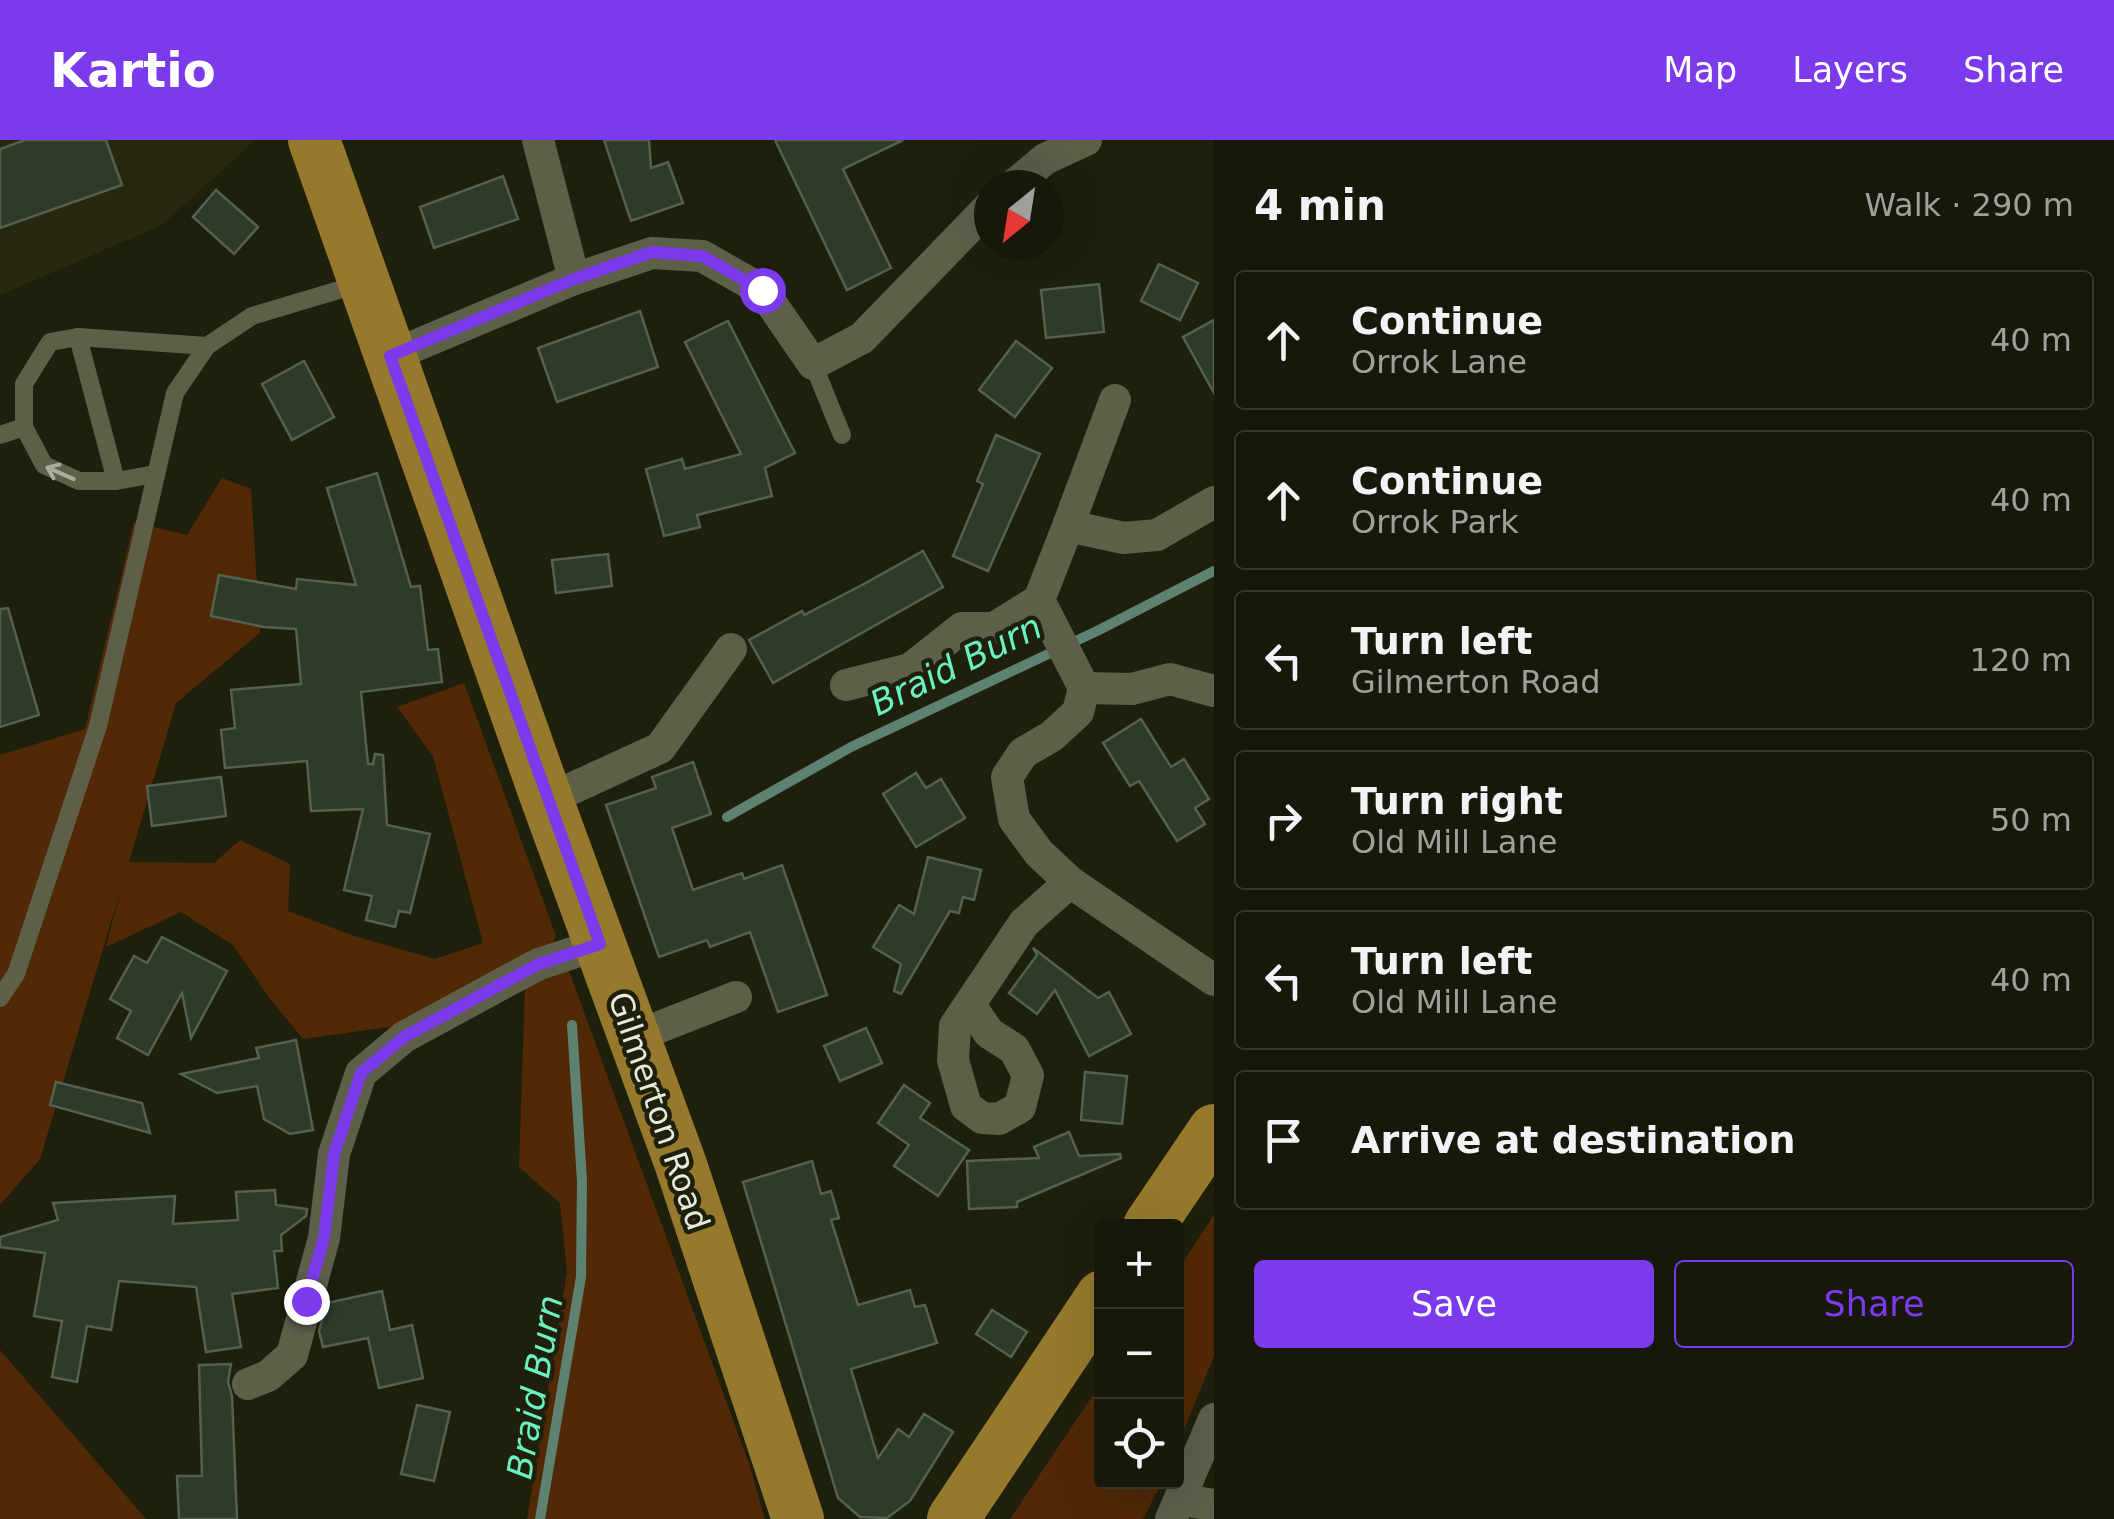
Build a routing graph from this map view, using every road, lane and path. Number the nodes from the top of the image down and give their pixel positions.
1 (314, 140) edge
2 (538, 140) edge
3 (1086, 140) edge
4 (1031, 170) edge
5 (974, 222) edge
6 (574, 279) junction
7 (364, 282) junction
8 (78, 336) junction
9 (207, 346) junction
10 (390, 356) junction
11 (813, 364) junction
12 (1115, 400) dead end
13 (24, 427) junction
14 (0, 435) edge
15 (842, 435) dead end
16 (155, 474) junction
17 (116, 481) junction
18 (1214, 502) edge
19 (1068, 526) junction
20 (1039, 600) junction
21 (730, 649) dead end
22 (846, 685) dead end
23 (1084, 688) junction
24 (1214, 691) edge
25 (547, 800) junction
26 (1070, 882) junction
27 (600, 944) junction
28 (1214, 980) edge
29 (0, 998) edge
30 (736, 998) dead end
31 (970, 1005) dead end
32 (634, 1037) junction
33 (1214, 1130) edge
34 (1153, 1219) edge
35 (1094, 1308) edge
36 (248, 1384) dead end
37 (1214, 1419) edge
38 (1189, 1508) edge
39 (798, 1519) edge
40 (953, 1519) edge

1 - 7 main road, Gilmerton Road
2 - 6 street
3 - 4 street
5 - 11 street
6 - 10 street
6 - 11 street
7 - 9 lane
7 - 10 main road, Gilmerton Road
8 - 9 lane
8 - 13 lane
8 - 17 lane
9 - 16 lane
10 - 25 main road, Gilmerton Road
11 - 15 lane
12 - 19 street
13 - 14 lane
17 -> 13 lane
16 - 17 lane
16 - 29 lane
18 - 19 street
19 - 20 street
20 - 22 street
20 - 23 street
21 - 25 street
23 - 24 street
23 - 26 street
25 - 27 main road, Gilmerton Road
26 - 28 street
26 - 31 street
27 - 32 main road, Gilmerton Road
27 - 36 street
30 - 32 street
32 - 39 main road, Gilmerton Road
33 - 34 main road
35 - 40 main road
37 - 38 street

